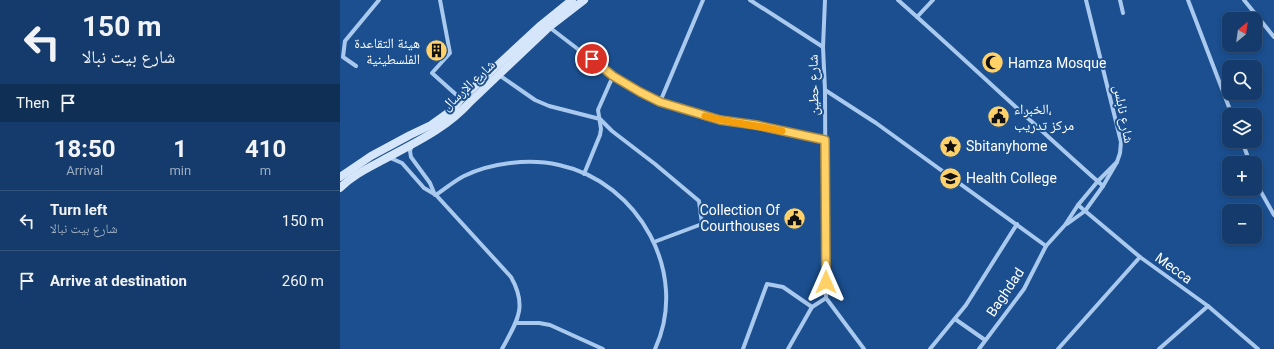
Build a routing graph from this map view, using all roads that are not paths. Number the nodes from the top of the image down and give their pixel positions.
1 (379, 0) edge
2 (440, 0) edge
3 (572, 0) edge
4 (584, 0) edge
5 (703, 0) edge
6 (750, 0) edge
7 (825, 0) edge
8 (898, 0) edge
9 (933, 0) edge
10 (1086, 0) edge
11 (1120, 0) edge
12 (1188, 0) edge
13 (1244, 0) edge
14 (1122, 13) dead end
15 (917, 17) junction
16 (547, 25) junction
17 (1274, 38) edge
18 (823, 47) junction
19 (356, 66) dead end
20 (498, 74) junction
21 (613, 76) junction
22 (825, 90) junction
23 (461, 99) junction
24 (660, 102) junction
25 (1229, 108) edge
26 (600, 119) junction
27 (825, 140) junction
28 (412, 144) junction
29 (388, 157) junction
30 (1117, 162) junction
31 (584, 174) junction
32 (340, 177) edge
33 (1098, 181) junction
34 (1103, 186) junction
35 (340, 188) edge
36 (1262, 194) edge
37 (436, 195) junction
38 (1078, 205) junction
39 (1085, 211) junction
40 (1274, 215) edge
41 (1017, 224) junction
42 (1065, 225) junction
43 (654, 242) junction
44 (1046, 246) junction
45 (1140, 257) junction
46 (826, 298) junction
47 (1208, 306) junction
48 (812, 307) junction
49 (955, 319) junction
50 (516, 323) junction
51 (985, 340) junction
52 (502, 349) edge
53 (603, 349) edge
54 (655, 349) edge
55 (743, 349) edge
56 (788, 349) edge
57 (864, 349) edge
58 (930, 349) edge
59 (979, 349) edge
60 (1058, 349) edge
61 (1159, 349) edge
62 (1258, 349) edge

1 - 19 street
2 - 23 street
3 - 16 main road, شارع الإرسال
4 - 16 main road, شارع الإرسال
5 - 24 street
6 - 18 street
7 - 18 street, شارع حطين
8 - 15 street
9 - 15 street
10 - 30 street, شارع نابلس
11 - 14 street
12 - 25 street
13 - 17 street
15 - 33 street
16 - 20 main road, شارع الإرسال
16 - 21 street
16 - 23 main road, شارع الإرسال
18 - 22 street, شارع حطين
20 - 26 street
20 - 28 main road, شارع الإرسال
21 - 24 street
21 - 26 street
22 - 27 street, شارع حطين
22 - 41 street
23 - 32 main road, شارع الإرسال
24 - 27 street
26 - 31 street
26 - 43 street
27 - 46 street, شارع حطين
28 - 29 main road, شارع الإرسال
28 - 37 street
29 - 35 main road, شارع الإرسال
29 - 37 street
30 - 33 street
30 - 34 street
31 - 37 street
31 - 43 street
33 - 34 street
33 - 38 street
34 - 39 street
36 - 40 street
37 - 50 street
38 - 39 street, Mecca
38 - 42 street
39 - 42 street
39 - 45 street, Mecca
41 - 44 street
41 - 49 street
42 - 44 street, Baghdad
43 - 54 street
44 - 51 street, Baghdad
45 - 47 street, Mecca
45 - 60 street
46 - 48 street
46 - 57 street
47 - 61 street
47 - 62 street, Mecca
48 - 55 street
48 - 56 street
49 - 51 street
49 - 58 street
50 - 52 street
50 - 53 street
51 - 59 street, Baghdad

